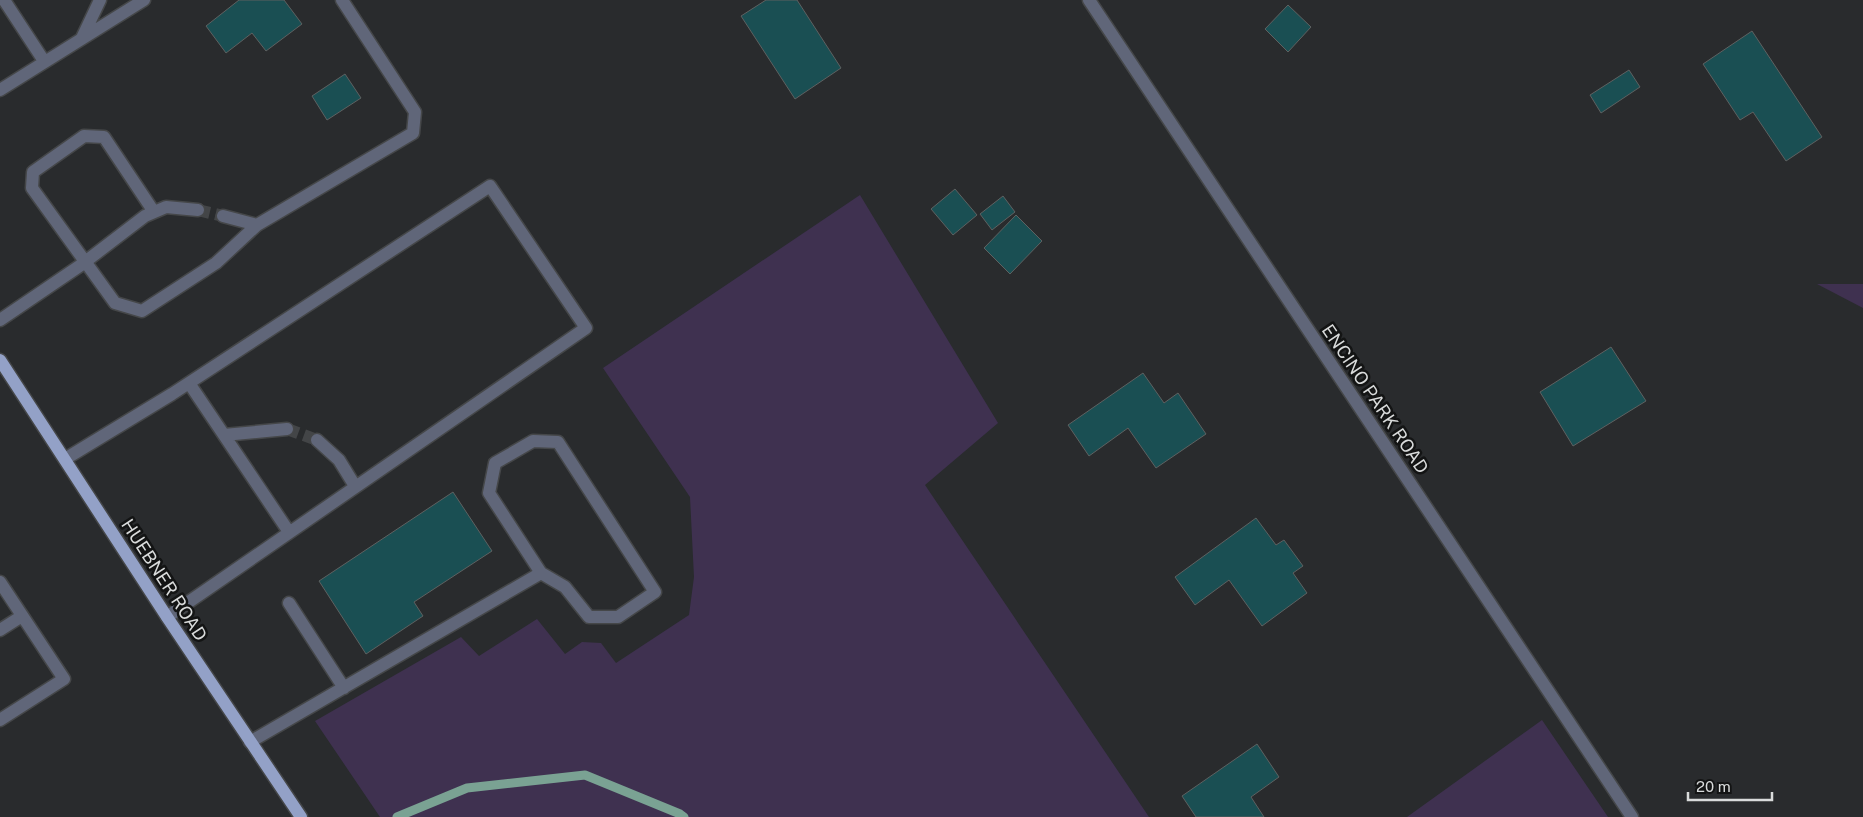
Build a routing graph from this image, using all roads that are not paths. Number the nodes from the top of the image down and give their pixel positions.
1 (4, 0) edge
2 (100, 0) edge
3 (144, 0) edge
4 (342, 0) edge
5 (1089, 0) edge
6 (82, 38) junction
7 (44, 61) junction
8 (0, 90) edge
9 (198, 210) tunnel mouth
10 (154, 212) junction
11 (223, 216) tunnel mouth
12 (257, 225) junction
13 (86, 261) junction
14 (0, 320) edge
15 (0, 360) edge
16 (189, 382) junction
17 (287, 429) tunnel mouth
18 (224, 435) junction
19 (317, 440) tunnel mouth
20 (65, 460) junction
21 (355, 486) junction
22 (289, 532) junction
23 (541, 573) junction
24 (0, 582) edge
25 (289, 603) dead end
26 (22, 616) junction
27 (167, 617) junction
28 (0, 630) edge
29 (344, 688) junction
30 (0, 720) edge
31 (250, 742) junction
32 (301, 817) edge
33 (1632, 817) edge

1 - 7 street
2 - 6 street
3 - 6 street
4 - 12 street
5 - 33 street, ENCINO PARK ROAD
6 - 7 street
7 - 8 street
9 - 10 street
10 - 13 street
10 - 13 street
11 - 12 street
12 - 13 street
13 - 14 street
15 - 20 main road, HUEBNER ROAD
16 - 18 street
16 - 20 street
16 - 21 street
17 - 18 street
18 - 22 street
19 - 21 street
20 - 27 main road, HUEBNER ROAD
21 - 22 street
22 - 27 street
23 - 23 street
23 - 29 street
24 - 26 street
25 - 29 street
26 - 28 street
26 - 30 street
27 - 31 main road, HUEBNER ROAD
29 - 31 street
31 - 32 main road, HUEBNER ROAD

